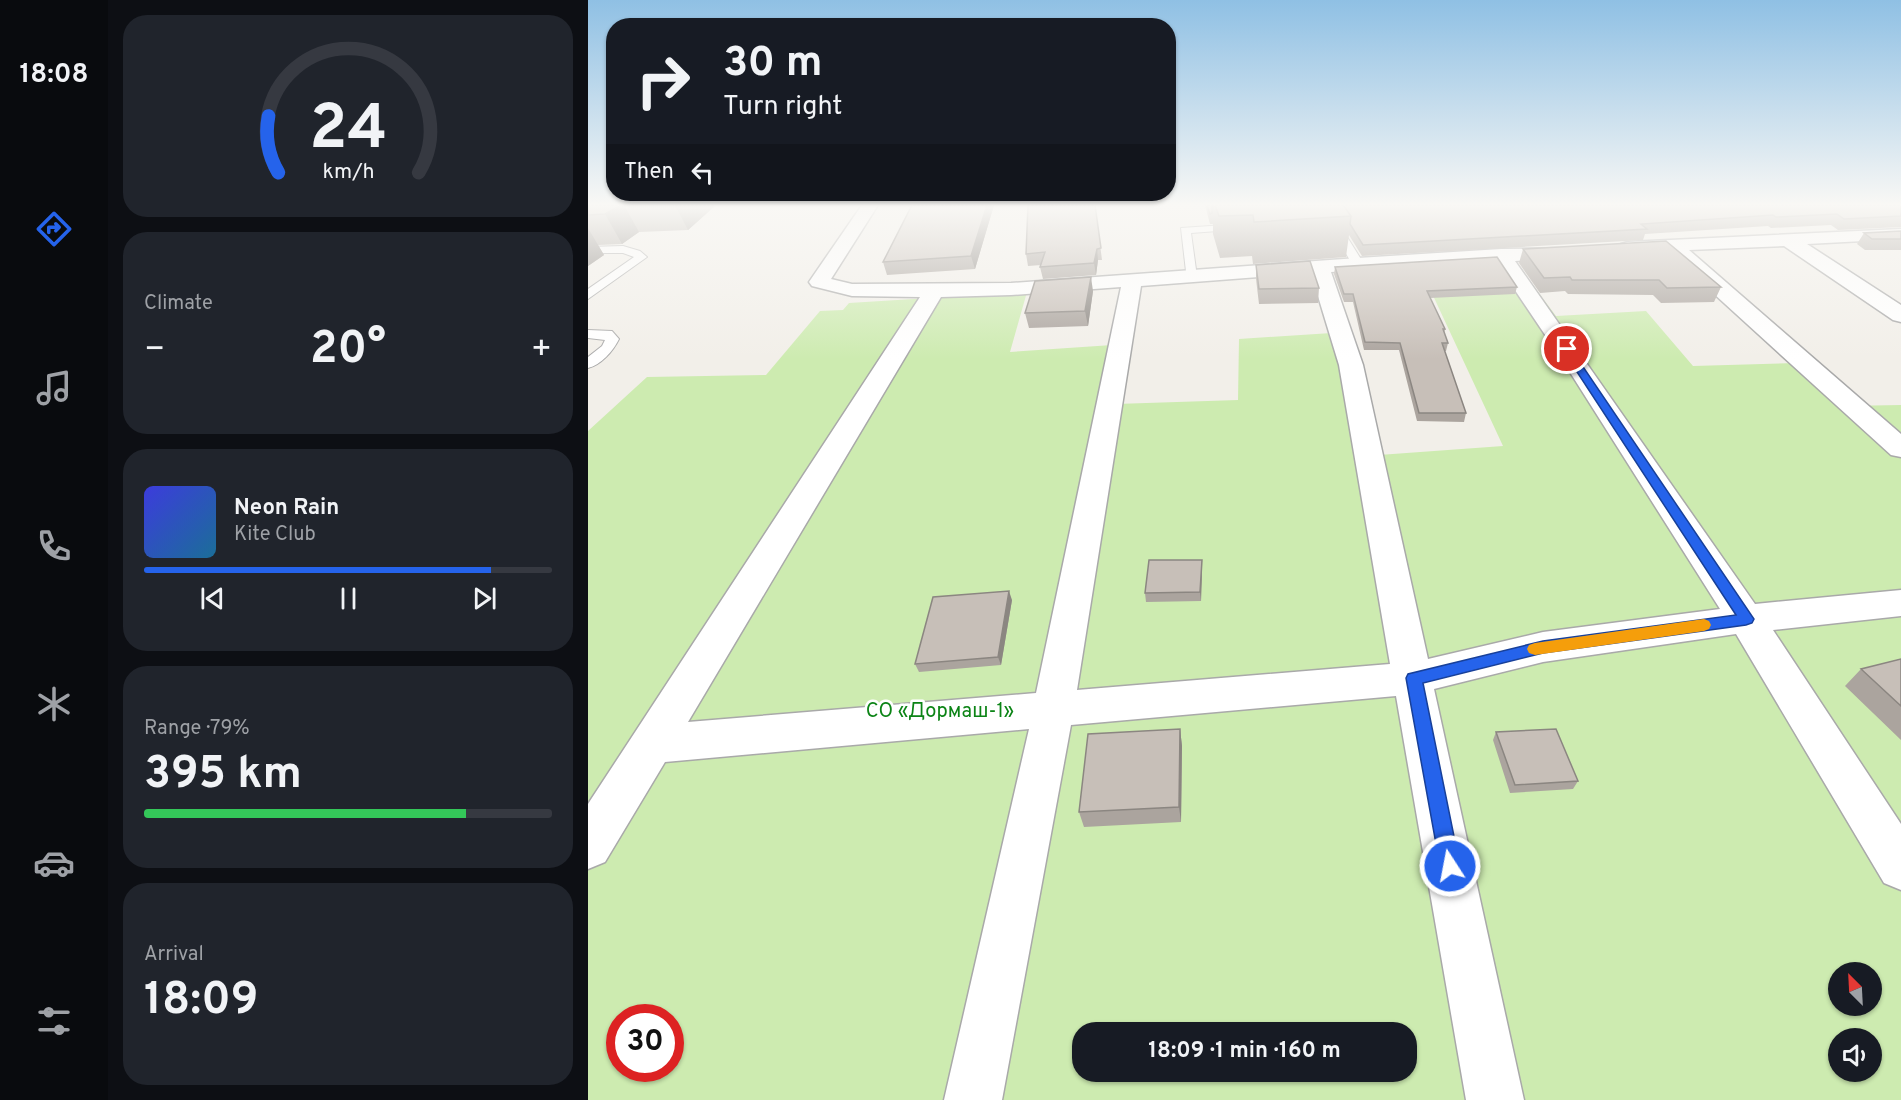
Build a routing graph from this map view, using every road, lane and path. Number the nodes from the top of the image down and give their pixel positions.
1 (640, 256) edge
2 (836, 256) edge
3 (1188, 256) edge
4 (1354, 256) edge
5 (1480, 256) edge
6 (1502, 256) edge
7 (1685, 256) edge
8 (1813, 256) edge
9 (1358, 264) junction
10 (1319, 267) junction
11 (1191, 277) junction
12 (1132, 280) junction
13 (934, 291) junction
14 (588, 295) edge
15 (1901, 315) edge
16 (588, 334) edge
17 (588, 364) edge
18 (1901, 448) edge
19 (1901, 603) edge
20 (1746, 619) junction
21 (1414, 678) junction
22 (1053, 711) junction
23 (652, 744) junction
24 (588, 846) edge
25 (1901, 866) edge
26 (973, 1100) edge
27 (1495, 1100) edge

1 - 14 lane
2 - 13 street
3 - 11 lane
4 - 9 lane
5 - 9 street
6 - 20 street
7 - 18 street
8 - 15 street
9 - 10 street
10 - 11 street
10 - 21 street
11 - 12 street
12 - 13 street
12 - 22 street
13 - 23 street
16 - 17 lane
19 - 20 street
20 - 21 street
20 - 25 street
21 - 22 street
21 - 27 street
22 - 23 street
22 - 26 street
23 - 24 street

